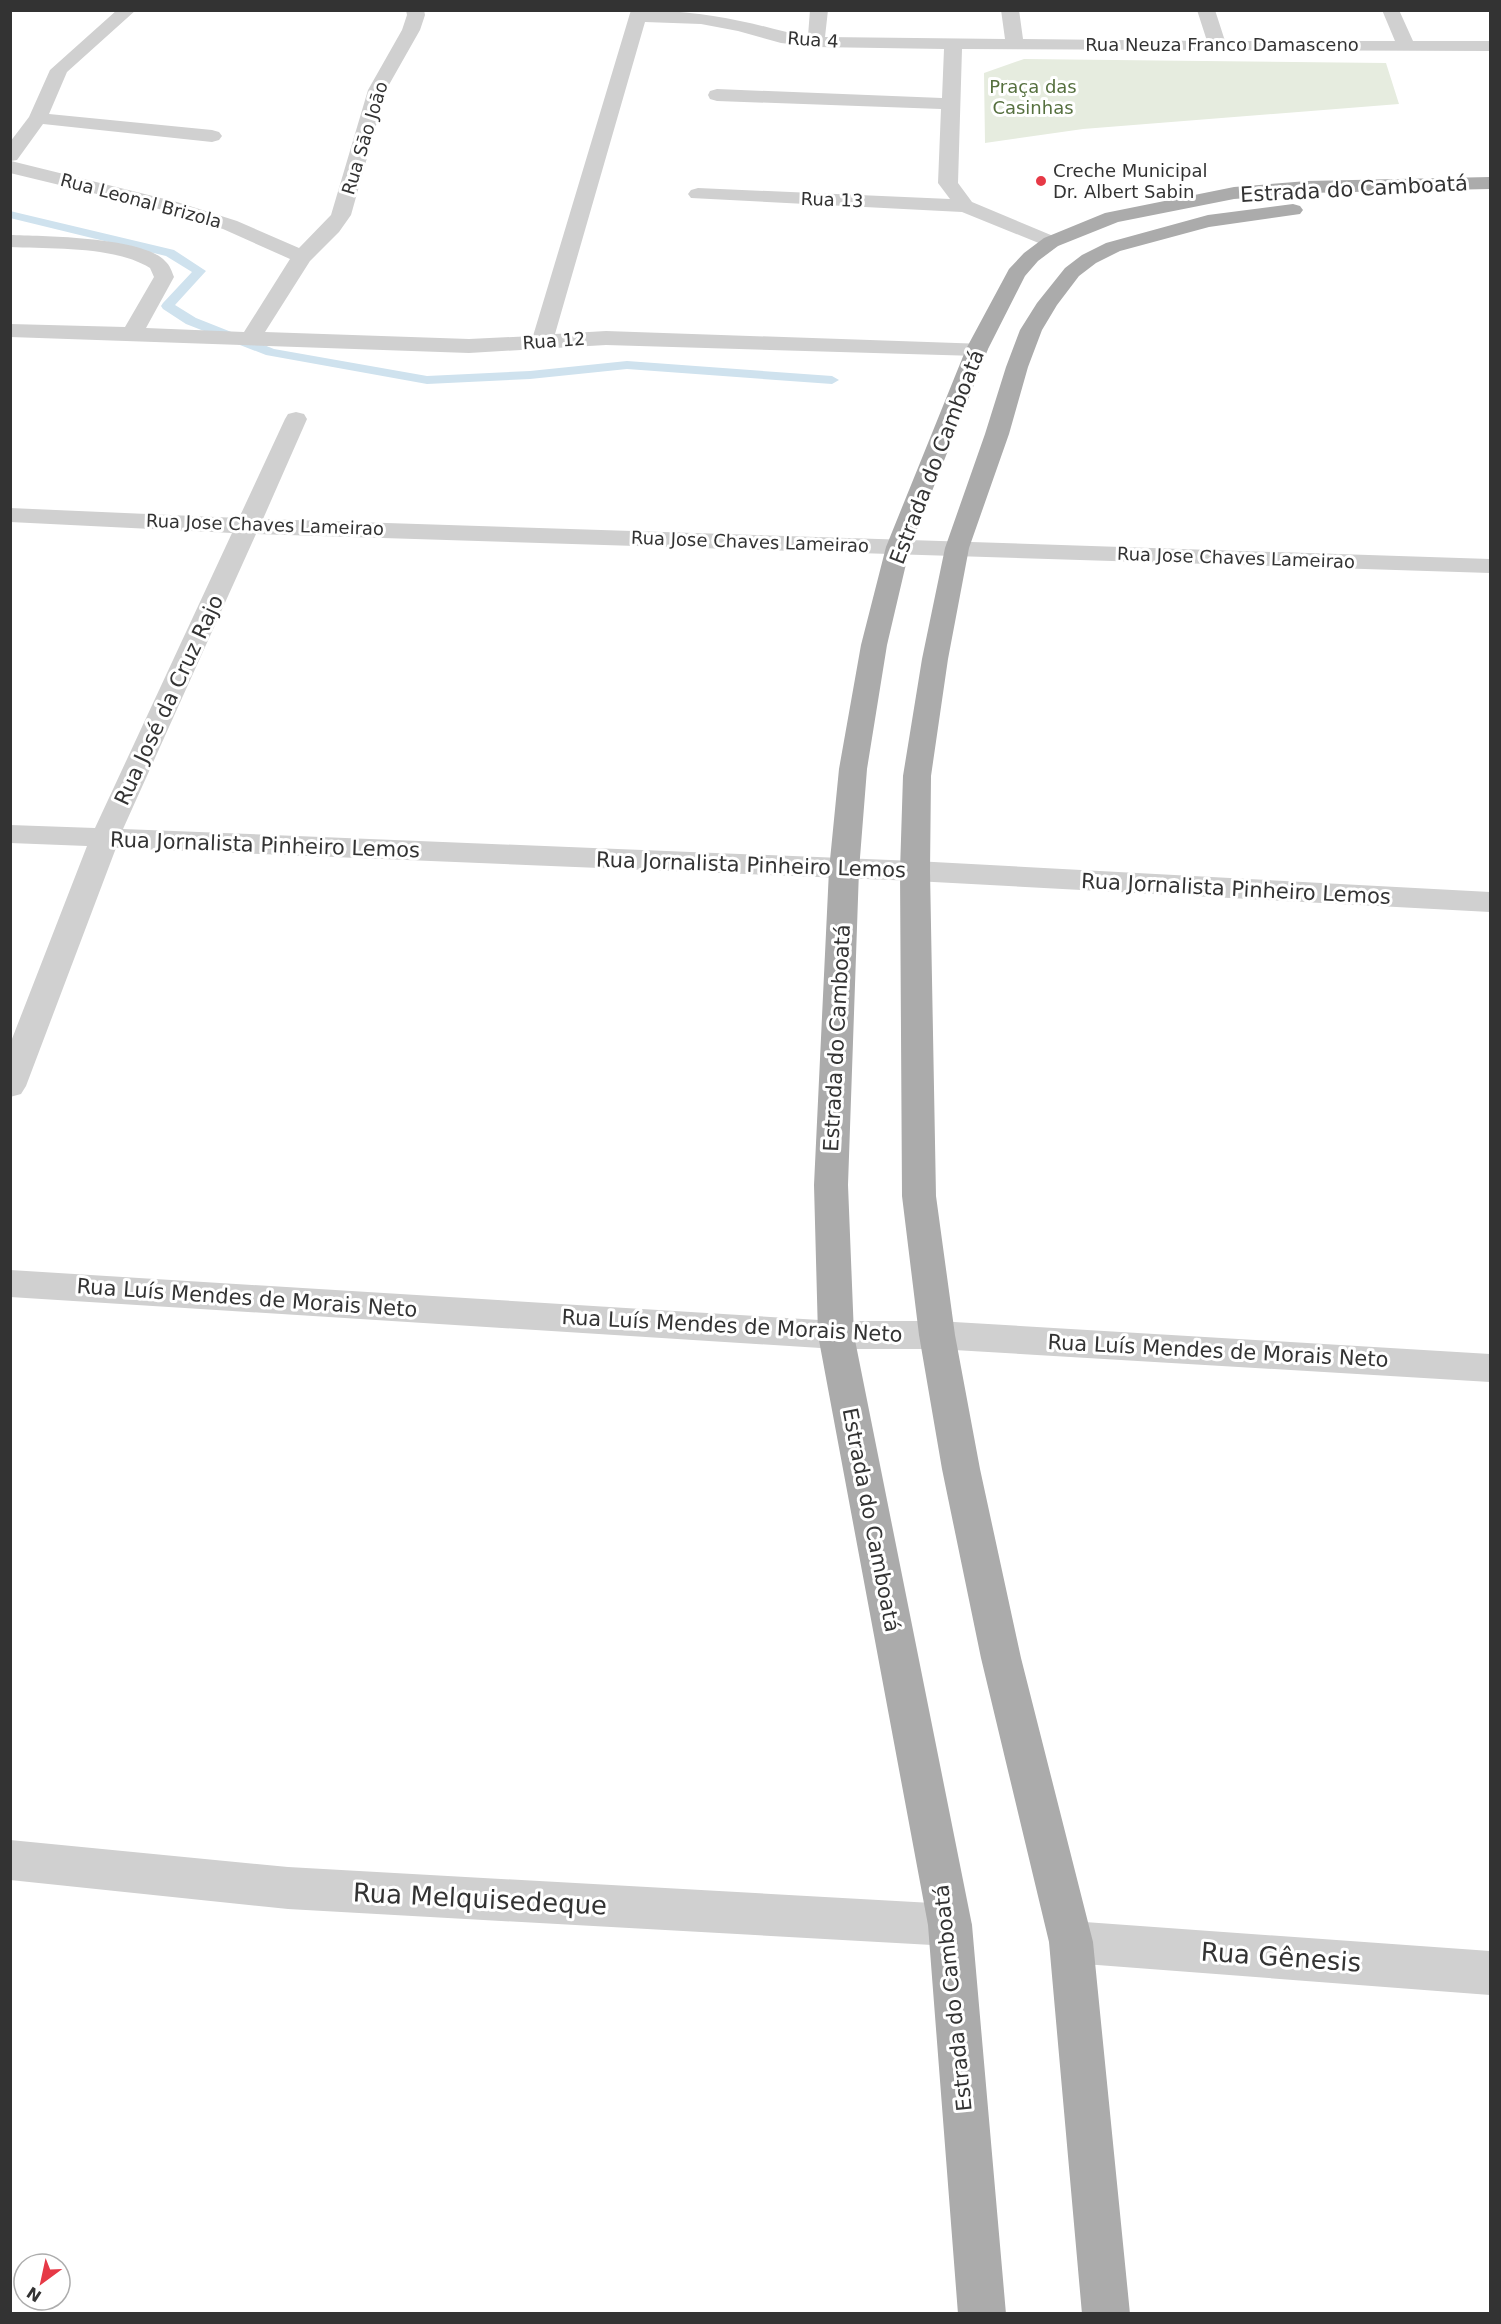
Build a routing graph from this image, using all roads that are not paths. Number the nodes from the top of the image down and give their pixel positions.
1 (128, 10) edge
2 (415, 10) edge
3 (819, 10) edge
4 (1010, 10) edge
5 (1206, 10) edge
6 (1390, 10) edge
7 (640, 13) edge
8 (816, 42) junction
9 (953, 44) junction
10 (1015, 44) junction
11 (1406, 45) junction
12 (1218, 46) junction
13 (1491, 46) edge
14 (717, 95) dead end
15 (951, 104) junction
16 (38, 118) junction
17 (212, 136) dead end
18 (10, 156) edge
19 (10, 167) edge
20 (1488, 193) edge
21 (698, 194) dead end
22 (965, 206) junction
23 (10, 241) edge
24 (1051, 242) junction
25 (302, 257) junction
26 (10, 330) edge
27 (132, 334) junction
28 (248, 337) junction
29 (542, 343) junction
30 (977, 349) junction
31 (296, 419) dead end
32 (10, 515) edge
33 (249, 526) junction
34 (898, 547) junction
35 (957, 548) junction
36 (1491, 566) edge
37 (10, 834) edge
38 (105, 838) junction
39 (844, 870) junction
40 (915, 871) junction
41 (1491, 902) edge
42 (10, 1086) edge
43 (10, 1283) edge
44 (836, 1335) junction
45 (937, 1335) junction
46 (1491, 1368) edge
47 (10, 1860) edge
48 (950, 1925) junction
49 (1071, 1942) junction
50 (1491, 1973) edge
51 (982, 2313) edge
52 (1106, 2313) edge

1 - 16 street
2 - 25 street, Rua Sāo Joāo
3 - 8 street
4 - 10 street
5 - 12 street
6 - 11 street
7 - 8 street, Rua 4
7 - 29 street
8 - 9 street, Rua 4
9 - 10 street, Rua Neuza Franco Damasceno
9 - 15 street
10 - 12 street, Rua Neuza Franco Damasceno
11 - 12 street, Rua Neuza Franco Damasceno
11 - 13 street, Rua Neuza Franco Damasceno
14 - 15 street
15 - 22 street
16 - 17 street
16 - 18 street
19 - 25 street, Rua Leonal Brizola
20 - 24 main road, Estrada do Camboatá
20 - 35 main road, Estrada do Camboatá
21 - 22 street, Rua 13
22 - 24 street
23 - 27 street
24 - 30 main road, Estrada do Camboatá
25 - 28 street, Rua Sāo Joāo
26 - 27 street, Rua 12
27 - 28 street, Rua 12
28 - 29 street, Rua 12
29 - 30 street, Rua 12
30 - 34 main road, Estrada do Camboatá
31 - 33 street, Rua José da Cruz Rajo
32 - 33 street, Rua Jose Chaves Lameirao
33 - 34 street, Rua Jose Chaves Lameirao
33 - 38 street, Rua José da Cruz Rajo
34 - 35 street, Rua Jose Chaves Lameirao
34 - 39 main road, Estrada do Camboatá
35 - 36 street, Rua Jose Chaves Lameirao
35 - 40 main road, Estrada do Camboatá
37 - 38 street, Rua Jornalista Pinheiro Lemos
38 - 39 street, Rua Jornalista Pinheiro Lemos
38 - 42 street, Rua José da Cruz Rajo
39 - 40 street, Rua Jornalista Pinheiro Lemos
39 - 44 main road, Estrada do Camboatá
40 - 41 street, Rua Jornalista Pinheiro Lemos
40 - 45 main road, Estrada do Camboatá
43 - 44 street, Rua Luís Mendes de Morais Neto
44 - 45 street, Rua Luís Mendes de Morais Neto
44 - 48 main road, Estrada do Camboatá
45 - 46 street, Rua Luís Mendes de Morais Neto
45 - 49 main road, Estrada do Camboatá
47 - 48 street, Rua Melquisedeque
48 - 51 main road, Estrada do Camboatá
49 - 50 street, Rua Gênesis
49 - 52 main road, Estrada do Camboatá

